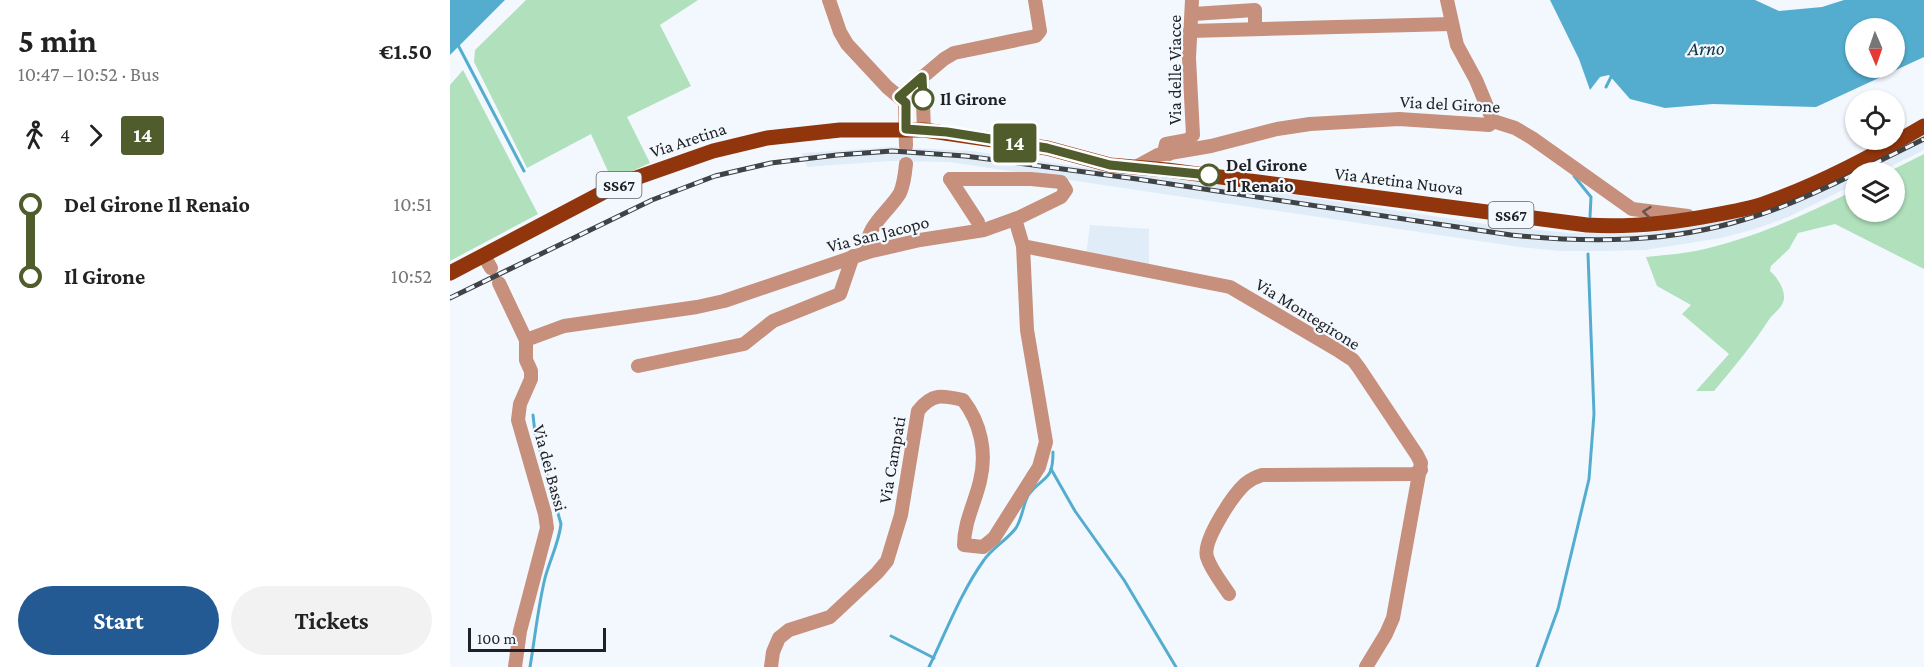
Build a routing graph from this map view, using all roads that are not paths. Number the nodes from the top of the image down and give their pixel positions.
1 (829, 0) edge
2 (1035, 0) edge
3 (1447, 0) edge
4 (1256, 5) edge
5 (1192, 7) edge
6 (1451, 24) junction
7 (1256, 29) junction
8 (1190, 31) junction
9 (922, 77) junction
10 (895, 93) junction
11 (1493, 121) junction
12 (1924, 126) edge
13 (906, 129) junction
14 (924, 130) junction
15 (906, 146) dead end
16 (1169, 154) junction
17 (906, 164) dead end
18 (1136, 166) junction
19 (1167, 170) junction
20 (884, 216) junction
21 (1705, 217) junction
22 (1015, 219) junction
23 (978, 222) dead end
24 (1023, 246) junction
25 (884, 247) junction
26 (868, 252) junction
27 (853, 256) junction
28 (450, 273) edge
29 (499, 284) dead end
30 (526, 340) junction
31 (638, 366) dead end
32 (1421, 470) junction
33 (1229, 594) dead end
34 (515, 667) edge
35 (771, 667) edge
36 (1366, 667) edge

1 - 10 street
2 - 9 street
3 - 6 street
4 - 5 street
4 - 7 street
5 - 8 street, Via delle Viacce
6 - 7 street
6 - 11 street
7 - 8 street
8 - 16 street, Via delle Viacce
9 - 10 street
9 - 14 street
10 - 13 street
11 - 16 street, Via del Girone
21 -> 11 street, Via del Girone
12 - 21 main road, Via Aretina Nuova / SS67
13 - 14 main road, Via Aretina / SS67
13 - 15 street
13 - 28 main road, Via Aretina / SS67
14 - 18 main road, Via Aretina Nuova / SS67
16 - 18 street, Via del Girone
16 - 19 street
17 - 20 street
18 - 19 main road, Via Aretina Nuova / SS67
19 - 21 main road, Via Aretina Nuova / SS67
20 - 25 street
20 - 26 street
22 - 23 street, Via San Jacopo
22 - 24 street, Via Campati
22 - 25 street, Via San Jacopo
24 - 32 street, Via Montegirone
24 - 35 street, Via Campati
25 - 26 street, Via San Jacopo
26 - 27 street, Via San Jacopo
27 - 30 street, Via San Jacopo
27 - 31 street
29 - 30 street, Via dei Bassi
30 - 34 street, Via dei Bassi
32 - 33 street
32 - 36 street

